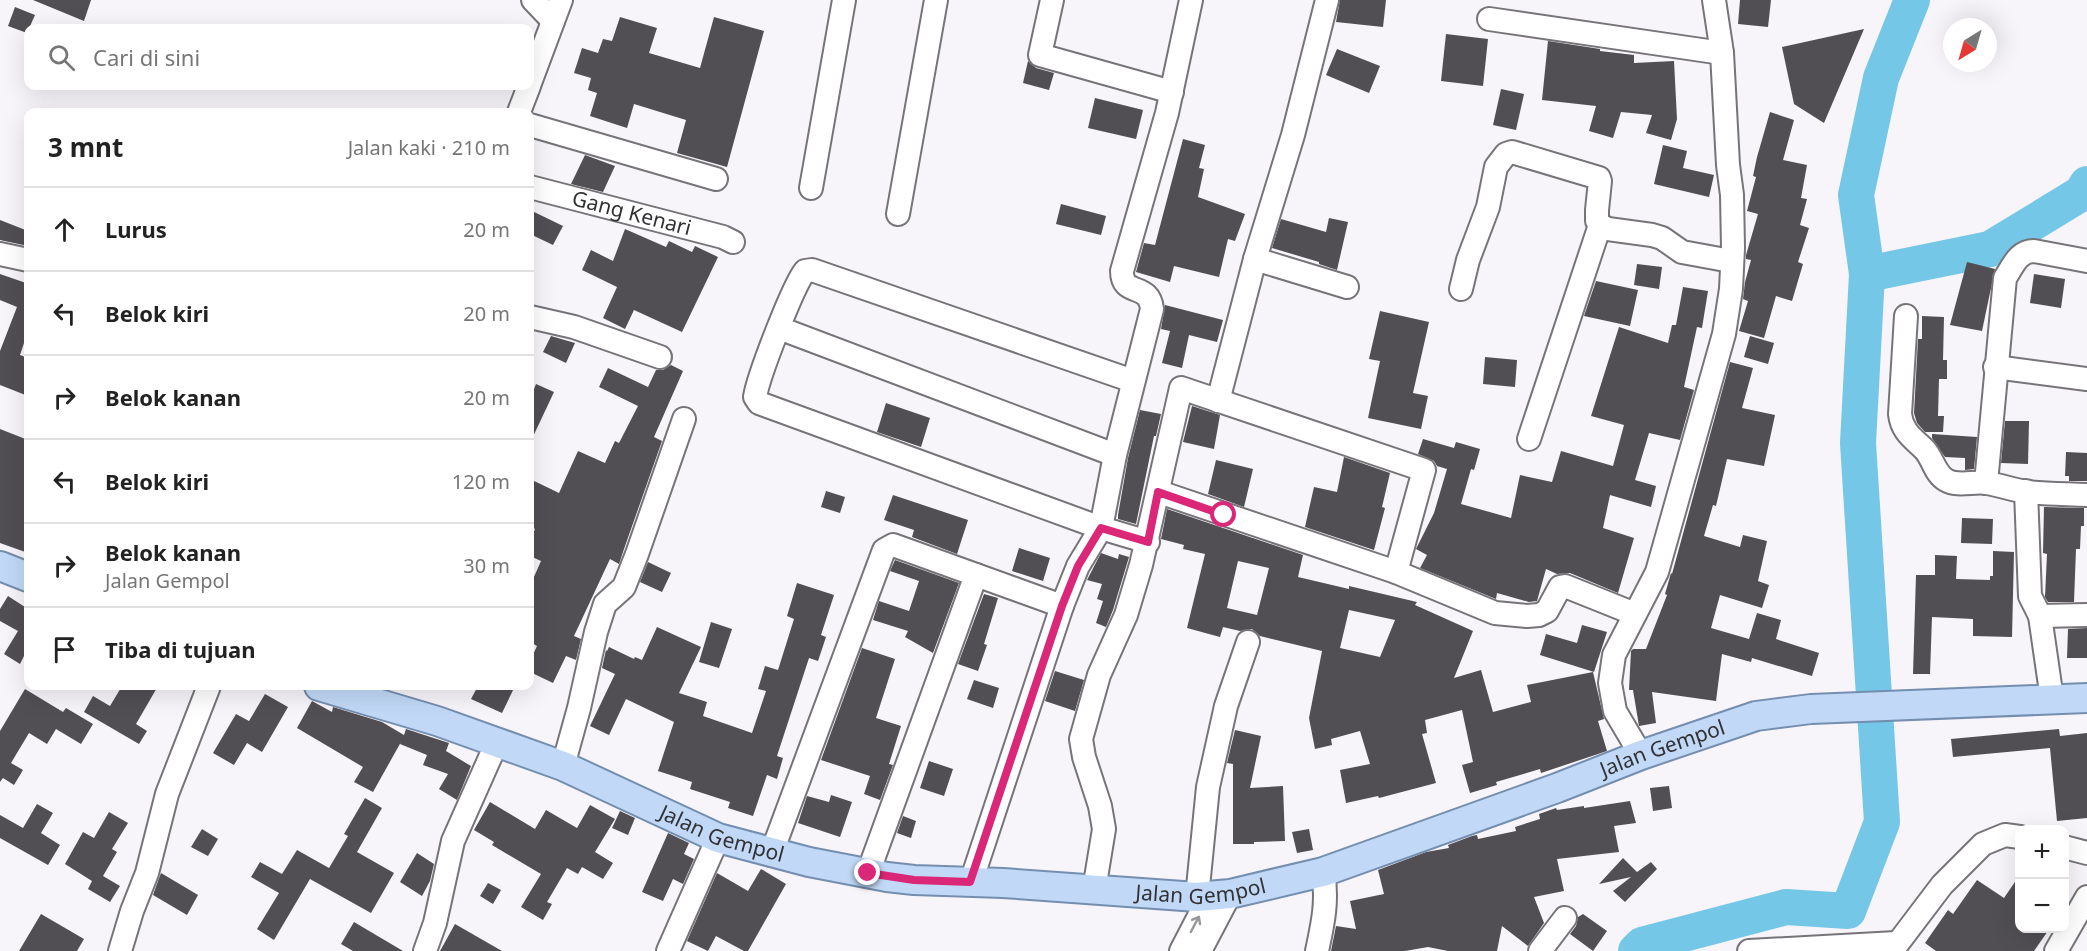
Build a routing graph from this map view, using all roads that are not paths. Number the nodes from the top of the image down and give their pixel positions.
1 (533, 0) edge
2 (561, 0) edge
3 (844, 0) edge
4 (936, 0) edge
5 (1052, 0) edge
6 (1191, 0) edge
7 (1327, 0) edge
8 (1714, 0) edge
9 (1489, 19) dead end
10 (553, 21) junction
11 (1722, 53) junction
12 (534, 71) edge
13 (527, 90) edge
14 (1172, 92) junction
15 (520, 108) edge
16 (534, 126) edge
17 (716, 179) dead end
18 (534, 188) edge
19 (811, 188) dead end
20 (898, 213) dead end
21 (1600, 225) junction
22 (734, 242) dead end
23 (0, 254) edge
24 (1255, 258) junction
25 (24, 259) edge
26 (1731, 261) junction
27 (2087, 261) edge
28 (1347, 287) dead end
29 (1461, 289) dead end
30 (1906, 316) dead end
31 (534, 318) edge
32 (779, 328) junction
33 (660, 357) dead end
34 (1995, 367) junction
35 (2087, 379) edge
36 (1133, 381) junction
37 (1218, 401) junction
38 (684, 419) dead end
39 (1529, 439) dead end
40 (1115, 455) junction
41 (1986, 483) junction
42 (1158, 492) junction
43 (2026, 492) junction
44 (2087, 495) edge
45 (1101, 528) junction
46 (1148, 542) junction
47 (0, 566) edge
48 (1396, 572) junction
49 (24, 575) edge
50 (976, 575) junction
51 (1062, 606) junction
52 (1635, 614) junction
53 (2087, 615) edge
54 (2040, 616) junction
55 (1248, 642) dead end
56 (207, 690) edge
57 (333, 690) edge
58 (2087, 698) edge
59 (2052, 699) junction
60 (497, 742) junction
61 (1641, 755) junction
62 (563, 766) junction
63 (2015, 836) edge
64 (718, 838) junction
65 (2069, 848) edge
66 (772, 852) junction
67 (2087, 853) edge
68 (1323, 872) junction
69 (868, 873) junction
70 (970, 882) junction
71 (1094, 890) junction
72 (1212, 896) junction
73 (2087, 897) edge
74 (1564, 918) dead end
75 (1210, 946) edge
76 (1894, 947) edge
77 (120, 951) edge
78 (425, 951) edge
79 (668, 951) edge
80 (1181, 951) edge
81 (1317, 951) edge
82 (1540, 951) edge
83 (1749, 951) edge
84 (2056, 951) edge

1 - 10 street
2 - 10 street
3 - 19 street
4 - 20 street
5 - 14 street
6 - 14 street
7 - 24 street
8 - 11 street
9 - 11 street
10 - 12 street
11 - 26 street
13 - 15 street
14 - 36 street
16 - 17 street
18 - 22 street, Gang Kenari
21 - 26 street
21 - 29 street
21 - 39 street
23 - 25 street
24 - 28 street
24 - 37 street
26 - 52 street
27 - 34 street
30 - 41 street
31 - 33 street
32 - 36 street
32 - 40 street
32 - 45 street
34 - 35 street
34 - 41 street
36 - 40 street
37 - 42 street
37 - 48 street
38 - 62 street
40 - 45 street
41 - 43 street
42 - 46 street
42 - 48 street
43 - 44 street
43 - 54 street
45 - 46 street
45 - 51 street
46 - 71 street
47 - 49 main road
48 - 52 street
50 - 51 street
50 - 66 street
50 - 69 street
51 - 70 street
52 - 61 street
53 - 54 street
54 - 59 street
55 - 72 street
56 - 77 street
57 - 60 main road, Jalan Gempol
58 - 59 main road, Jalan Gempol
59 - 61 main road, Jalan Gempol
60 - 62 main road, Jalan Gempol
60 - 78 street
61 - 68 main road, Jalan Gempol
62 - 64 main road, Jalan Gempol
63 - 76 street
64 - 66 main road, Jalan Gempol
64 - 79 street
65 - 67 street
66 - 69 main road, Jalan Gempol
68 - 72 main road, Jalan Gempol
68 - 81 street
69 - 70 main road, Jalan Gempol
70 - 71 main road, Jalan Gempol
71 - 72 main road, Jalan Gempol
72 - 75 street
80 -> 72 street
73 - 84 street
74 - 82 street
76 - 83 street

